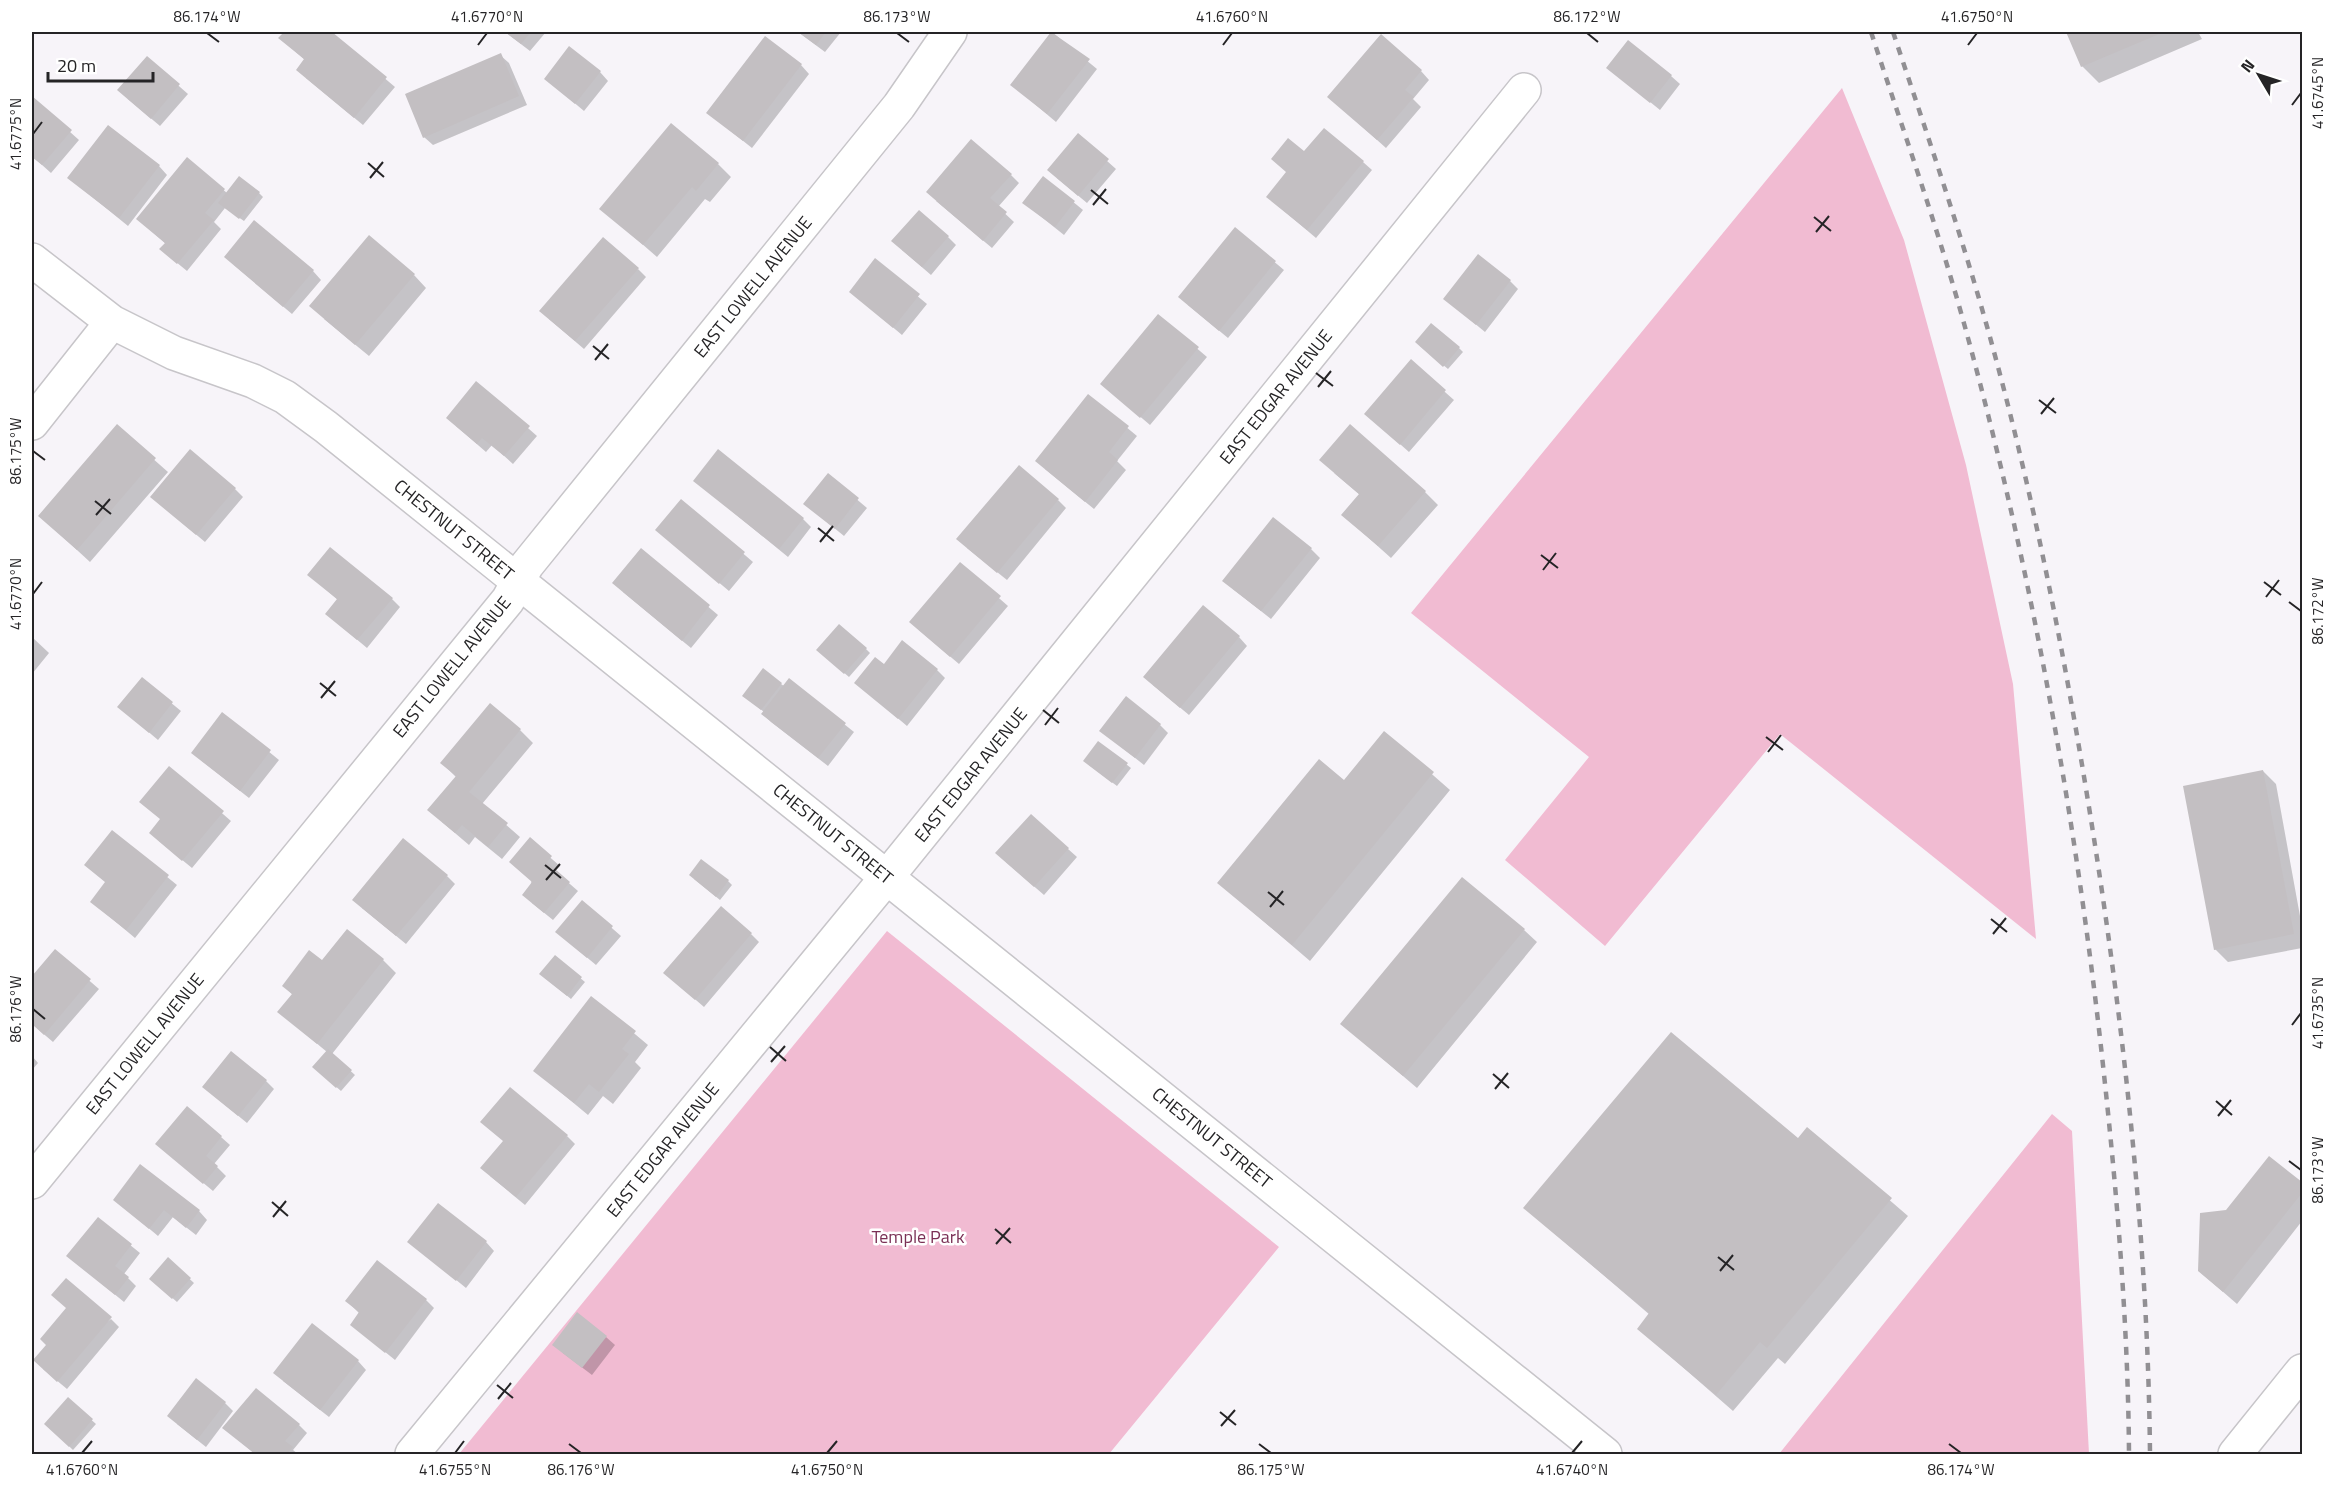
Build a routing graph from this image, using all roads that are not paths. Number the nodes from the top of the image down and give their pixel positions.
1 (950, 32) edge
2 (1524, 90) dead end
3 (32, 260) edge
4 (112, 322) junction
5 (32, 423) edge
6 (518, 581) junction
7 (888, 877) junction
8 (32, 1182) edge
9 (2302, 1371) edge
10 (412, 1455) edge
11 (1605, 1455) edge
12 (2235, 1455) edge

1 - 6 street, EAST LOWELL AVENUE
2 - 7 street, EAST EDGAR AVENUE
3 - 4 street, CHESTNUT STREET
4 - 5 street
4 - 6 street, CHESTNUT STREET
6 - 7 street, CHESTNUT STREET
6 - 8 street, EAST LOWELL AVENUE
7 - 10 street, EAST EDGAR AVENUE
7 - 11 street, CHESTNUT STREET
9 - 12 street

